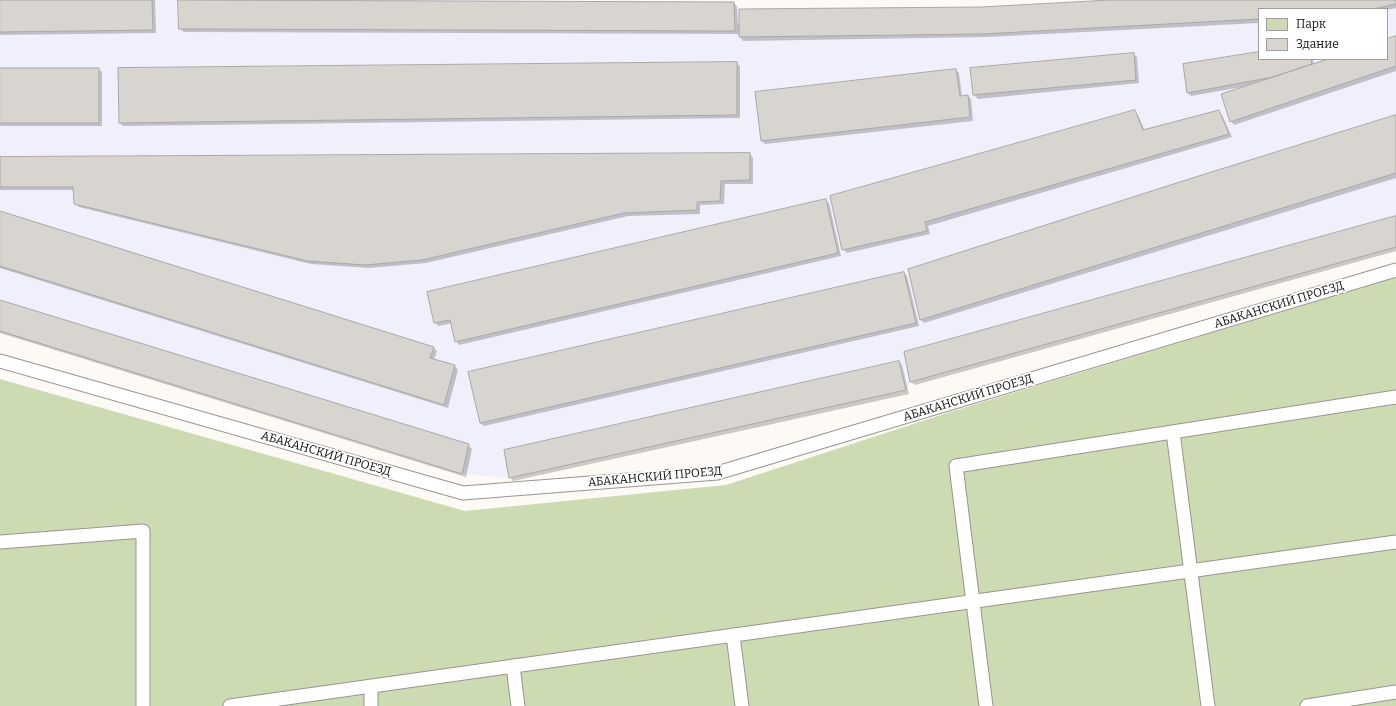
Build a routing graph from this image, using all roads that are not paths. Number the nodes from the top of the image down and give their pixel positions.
1 (1396, 270) edge
2 (0, 361) edge
3 (1396, 398) edge
4 (1173, 432) junction
5 (0, 542) edge
6 (1396, 542) edge
7 (1191, 571) junction
8 (973, 602) junction
9 (733, 635) junction
10 (513, 666) junction
11 (371, 686) junction
12 (1396, 692) edge
13 (143, 706) edge
14 (230, 706) edge
15 (371, 706) edge
16 (518, 706) edge
17 (742, 706) edge
18 (986, 706) edge
19 (1208, 706) edge
20 (1307, 706) edge

1 - 2 lane, АБАКАНСКИЙ ПРОЕЗД
3 - 4 lane
4 - 7 lane
4 - 8 lane
5 - 13 lane
6 - 7 lane
7 - 8 lane
7 - 19 lane
8 - 9 lane
8 - 18 lane
9 - 10 lane
9 - 17 lane
10 - 11 lane
10 - 16 lane
11 - 14 lane
11 - 15 lane
12 - 20 lane

